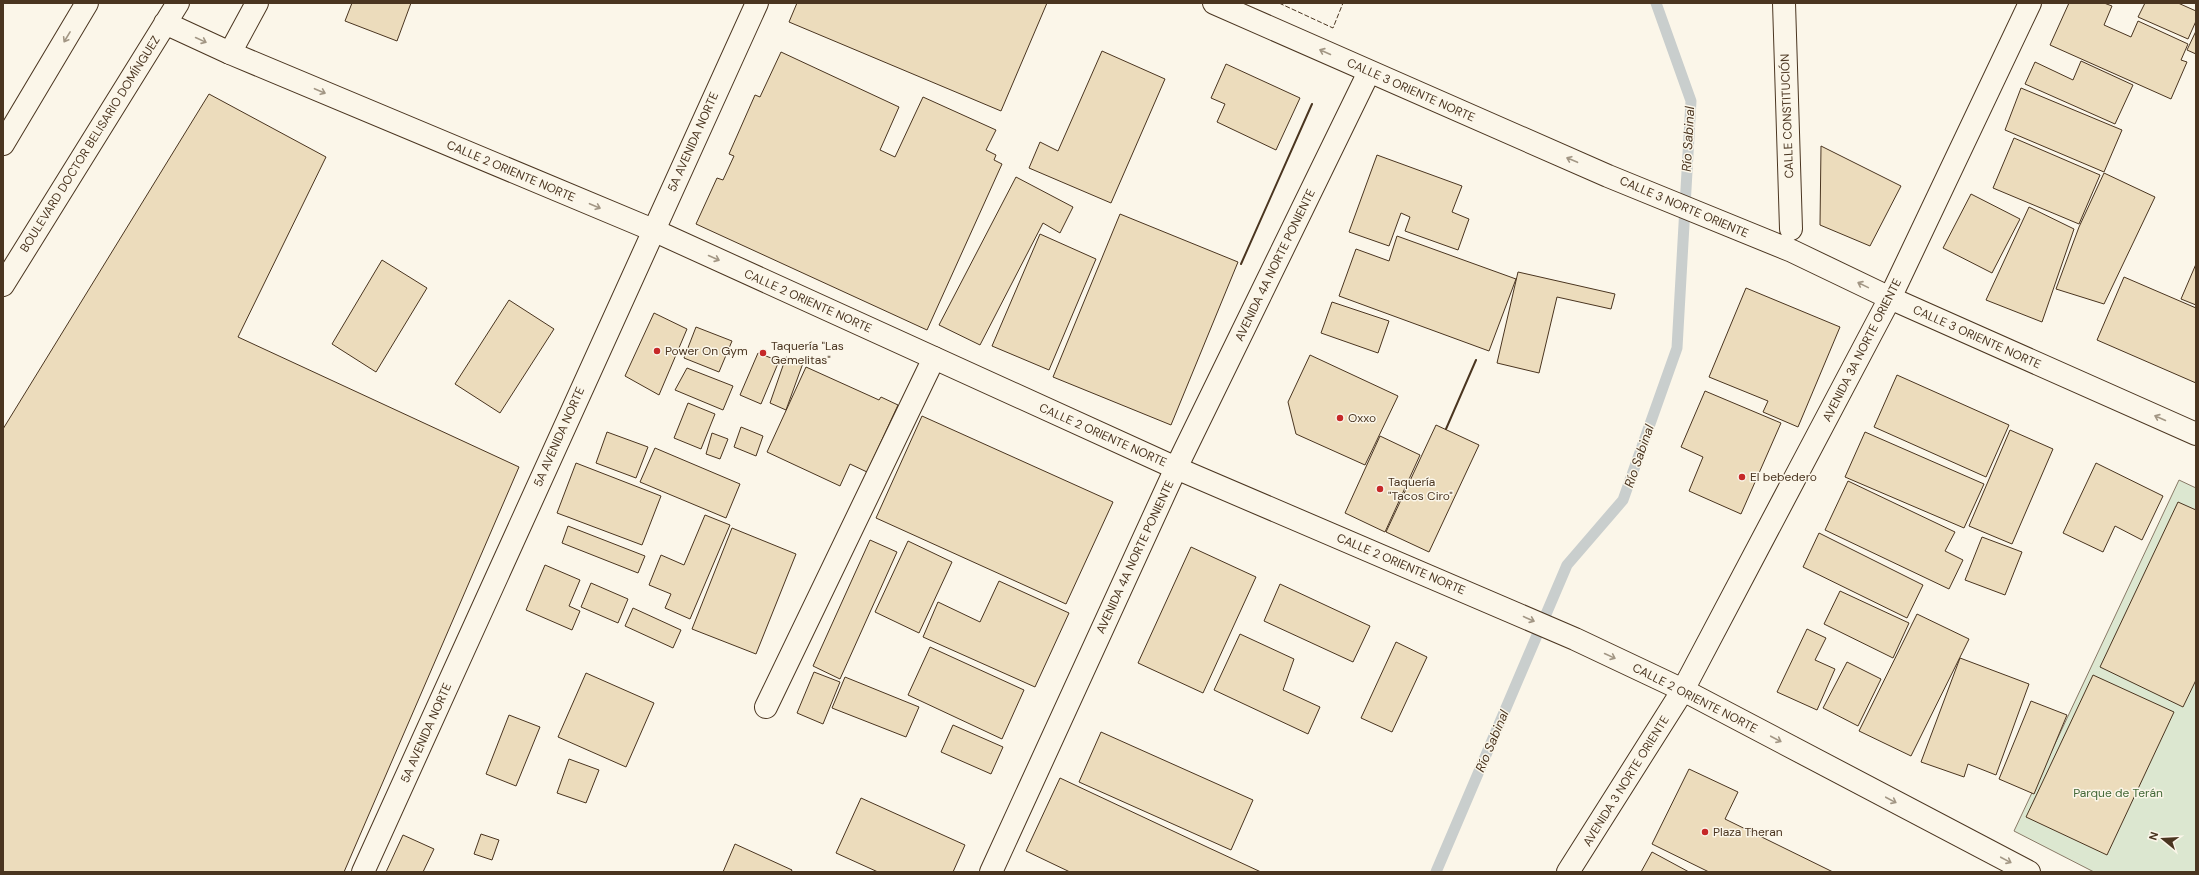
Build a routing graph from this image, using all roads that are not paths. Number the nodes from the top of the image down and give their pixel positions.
1 (86, 3) edge
2 (178, 3) edge
3 (257, 3) edge
4 (757, 3) edge
5 (1214, 3) edge
6 (1784, 3) edge
7 (2030, 3) edge
8 (165, 23) junction
9 (230, 54) junction
10 (1369, 72) junction
11 (3, 144) edge
12 (1608, 176) joint
13 (1791, 229) dead end
14 (653, 230) junction
15 (1759, 239) joint
16 (3, 285) edge
17 (1890, 298) junction
18 (934, 358) junction
19 (2196, 434) edge
20 (1176, 468) junction
21 (1684, 690) junction
22 (766, 708) dead end
23 (363, 872) edge
24 (991, 872) edge
25 (1568, 872) edge
26 (2029, 872) edge

1 -> 11 main road
2 - 8 main road, BOULEVARD DOCTOR BELISARIO DOMÍNGUEZ
3 - 9 main road
4 - 14 main road, 5A AVENIDA NORTE
10 -> 5 main road, CALLE 3 ORIENTE NORTE
6 - 13 main road, CALLE CONSTITUCIÓN
7 - 17 main road, AVENIDA 3A NORTE ORIENTE
8 -> 9 main road, CALLE 2 ORIENTE NORTE
8 - 16 main road, BOULEVARD DOCTOR BELISARIO DOMÍNGUEZ
9 -> 14 main road, CALLE 2 ORIENTE NORTE
12 -> 10 main road, CALLE 3 ORIENTE NORTE
10 - 20 main road, AVENIDA 4A NORTE PONIENTE
12 - 15 main road, CALLE 3 NORTE ORIENTE
14 -> 18 main road, CALLE 2 ORIENTE NORTE
14 - 23 main road, 5A AVENIDA NORTE
17 -> 15 main road, CALLE 3 ORIENTE NORTE
19 -> 17 main road, CALLE 3 ORIENTE NORTE
17 - 21 main road, AVENIDA 3A NORTE ORIENTE
18 - 20 main road, CALLE 2 ORIENTE NORTE
18 - 22 main road
20 -> 21 main road, CALLE 2 ORIENTE NORTE
20 - 24 main road, AVENIDA 4A NORTE PONIENTE
21 - 25 main road, AVENIDA 3 NORTE ORIENTE
21 -> 26 main road, CALLE 2 ORIENTE NORTE

